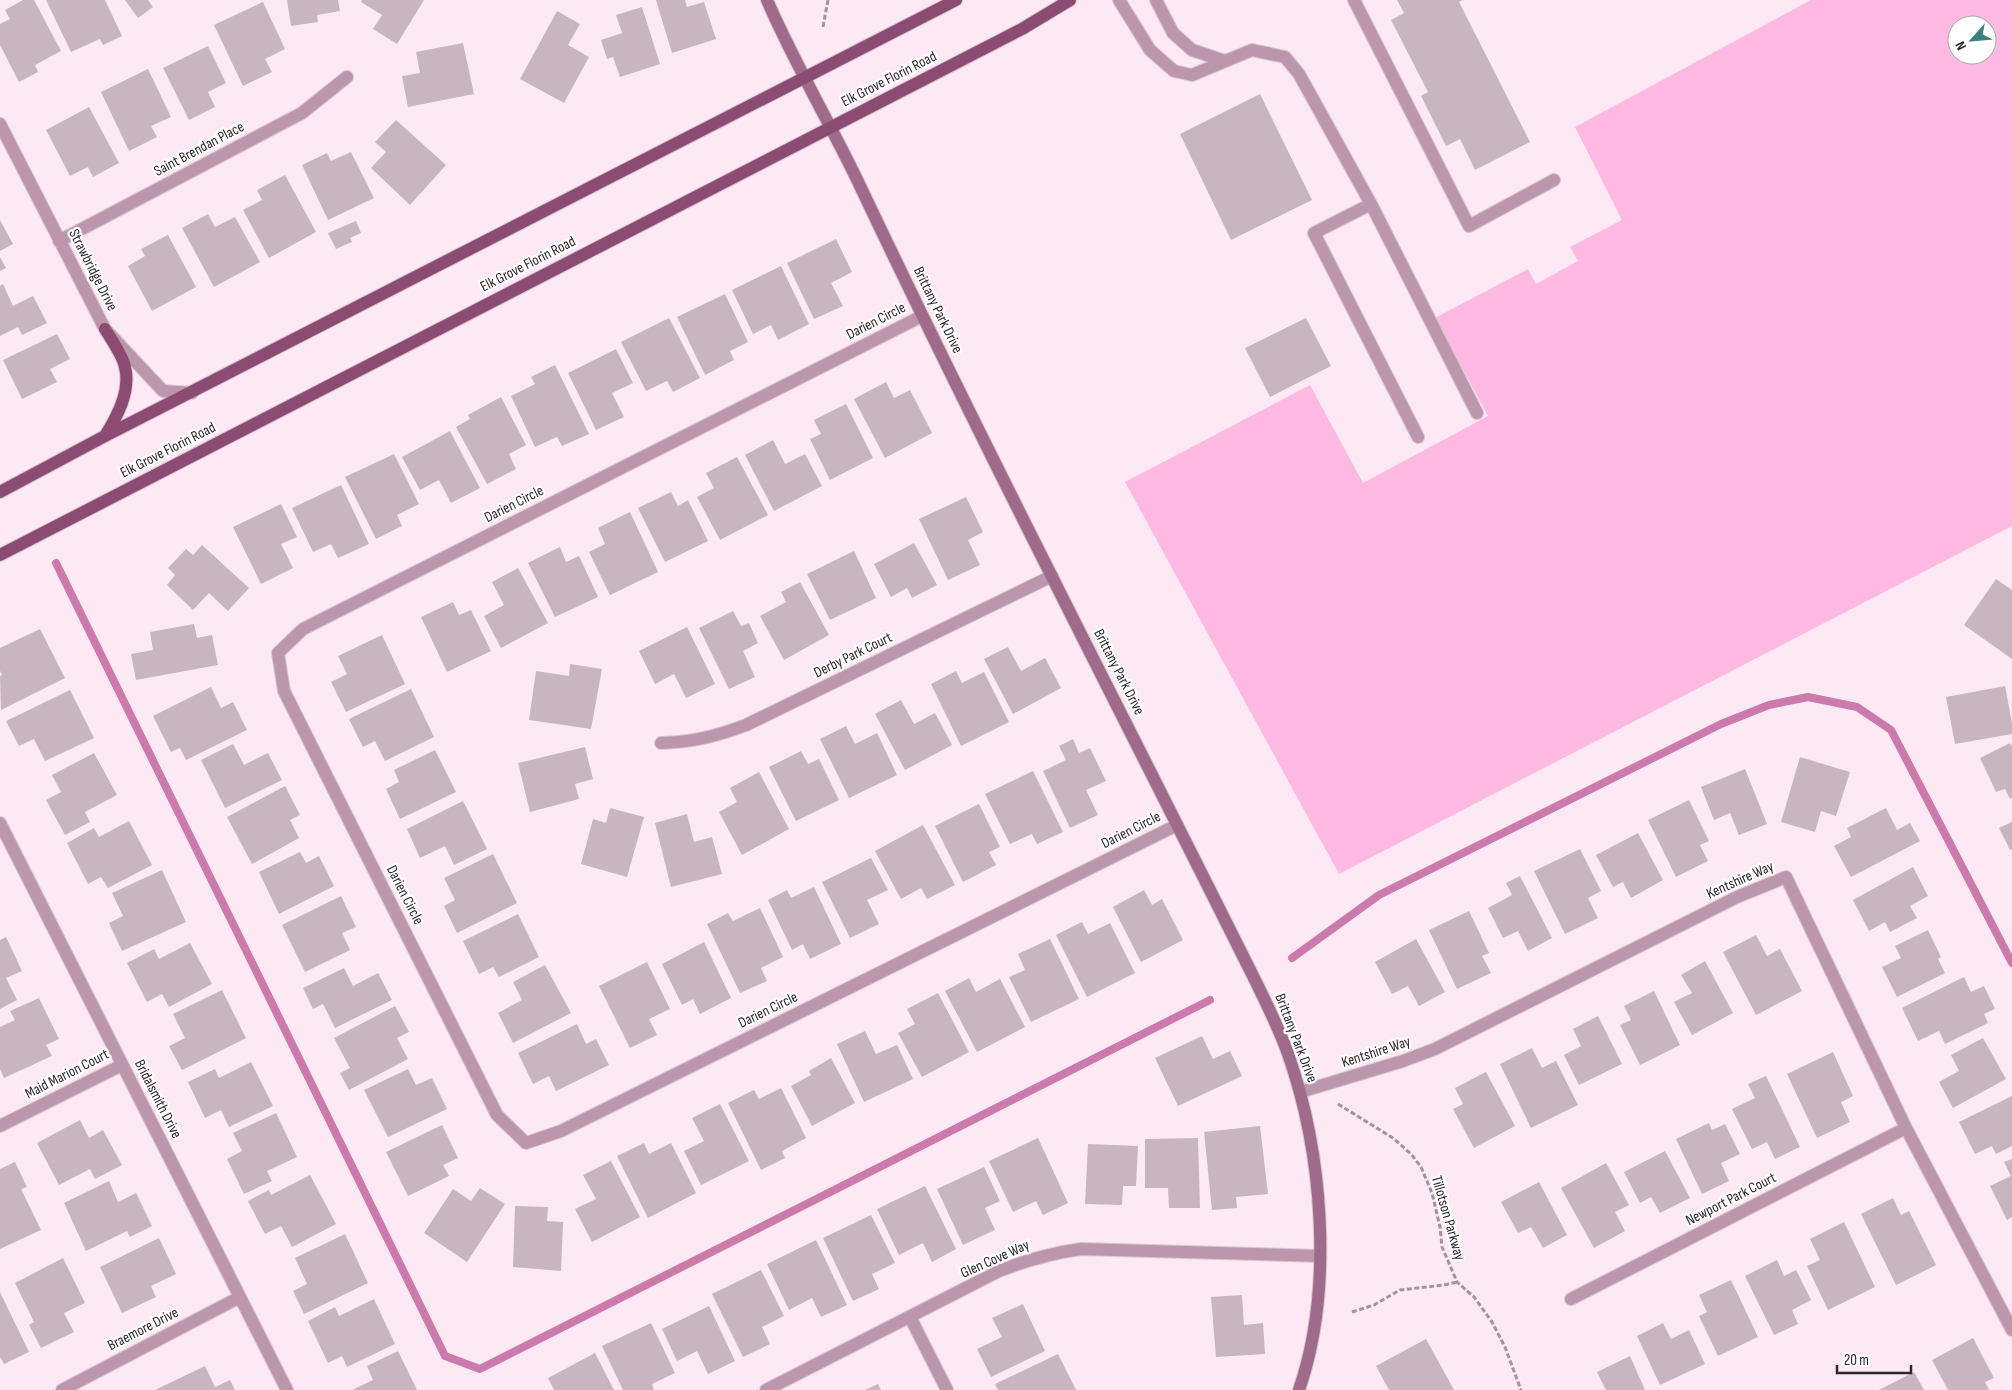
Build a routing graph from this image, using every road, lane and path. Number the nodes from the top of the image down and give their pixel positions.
1 (767, 0) edge
2 (828, 0) edge
3 (956, 0) edge
4 (1070, 0) edge
5 (1119, 0) edge
6 (1156, 0) edge
7 (1354, 0) edge
8 (823, 27) dead end
9 (1225, 61) junction
10 (347, 77) dead end
11 (805, 78) junction
12 (0, 124) edge
13 (831, 127) junction
14 (1554, 180) dead end
15 (1371, 204) junction
16 (60, 241) junction
17 (922, 316) junction
18 (105, 329) junction
19 (192, 393) junction
20 (1477, 413) dead end
21 (105, 436) junction
22 (1418, 437) dead end
23 (0, 492) edge
24 (0, 555) edge
25 (1052, 576) junction
26 (661, 743) dead end
27 (0, 823) edge
28 (1177, 825) junction
29 (122, 1065) junction
30 (1300, 1092) junction
31 (1338, 1104) dead end
32 (0, 1126) edge
33 (1906, 1128) junction
34 (1319, 1256) junction
35 (1457, 1282) junction
36 (240, 1297) junction
37 (1571, 1299) dead end
38 (1352, 1312) dead end
39 (910, 1317) junction
40 (2012, 1330) edge
41 (62, 1390) edge
42 (287, 1390) edge
43 (766, 1390) edge
44 (947, 1390) edge
45 (1299, 1390) edge
46 (1521, 1390) edge

1 - 11 street, Brittany Park Drive
2 - 8 path
3 - 11 main road
4 - 13 main road, Elk Grove Florin Road
5 - 9 street
6 - 9 street
7 - 14 street
9 - 15 street
10 - 16 street, Saint Brendan Place
11 - 13 street, Brittany Park Drive
11 - 19 main road
12 - 16 street, Strawbridge Drive
13 - 17 street, Brittany Park Drive
13 - 24 main road, Elk Grove Florin Road
15 - 20 street
15 - 22 street
16 - 18 street, Strawbridge Drive
17 - 25 street, Brittany Park Drive
17 - 28 street, Darien Circle
18 - 19 street, Strawbridge Drive
18 - 21 main road
19 - 21 main road
21 - 23 main road
25 - 26 street, Derby Park Court
25 - 28 street, Brittany Park Drive
27 - 29 street, Bridalsmith Drive
28 - 30 street, Brittany Park Drive
29 - 32 street, Maid Marion Court
29 - 36 street, Bridalsmith Drive
30 - 33 street, Kentshire Way
30 - 34 street, Brittany Park Drive
31 - 35 path, Tillotson Parkway
33 - 37 street, Newport Park Court
33 - 40 street, Kentshire Way
34 - 39 street, Glen Cove Way
34 - 45 street, Brittany Park Drive
35 - 38 path
35 - 46 path, Tillotson Parkway
36 - 41 street, Braemore Drive
36 - 42 street, Bridalsmith Drive
39 - 43 street, Glen Cove Way
39 - 44 street

